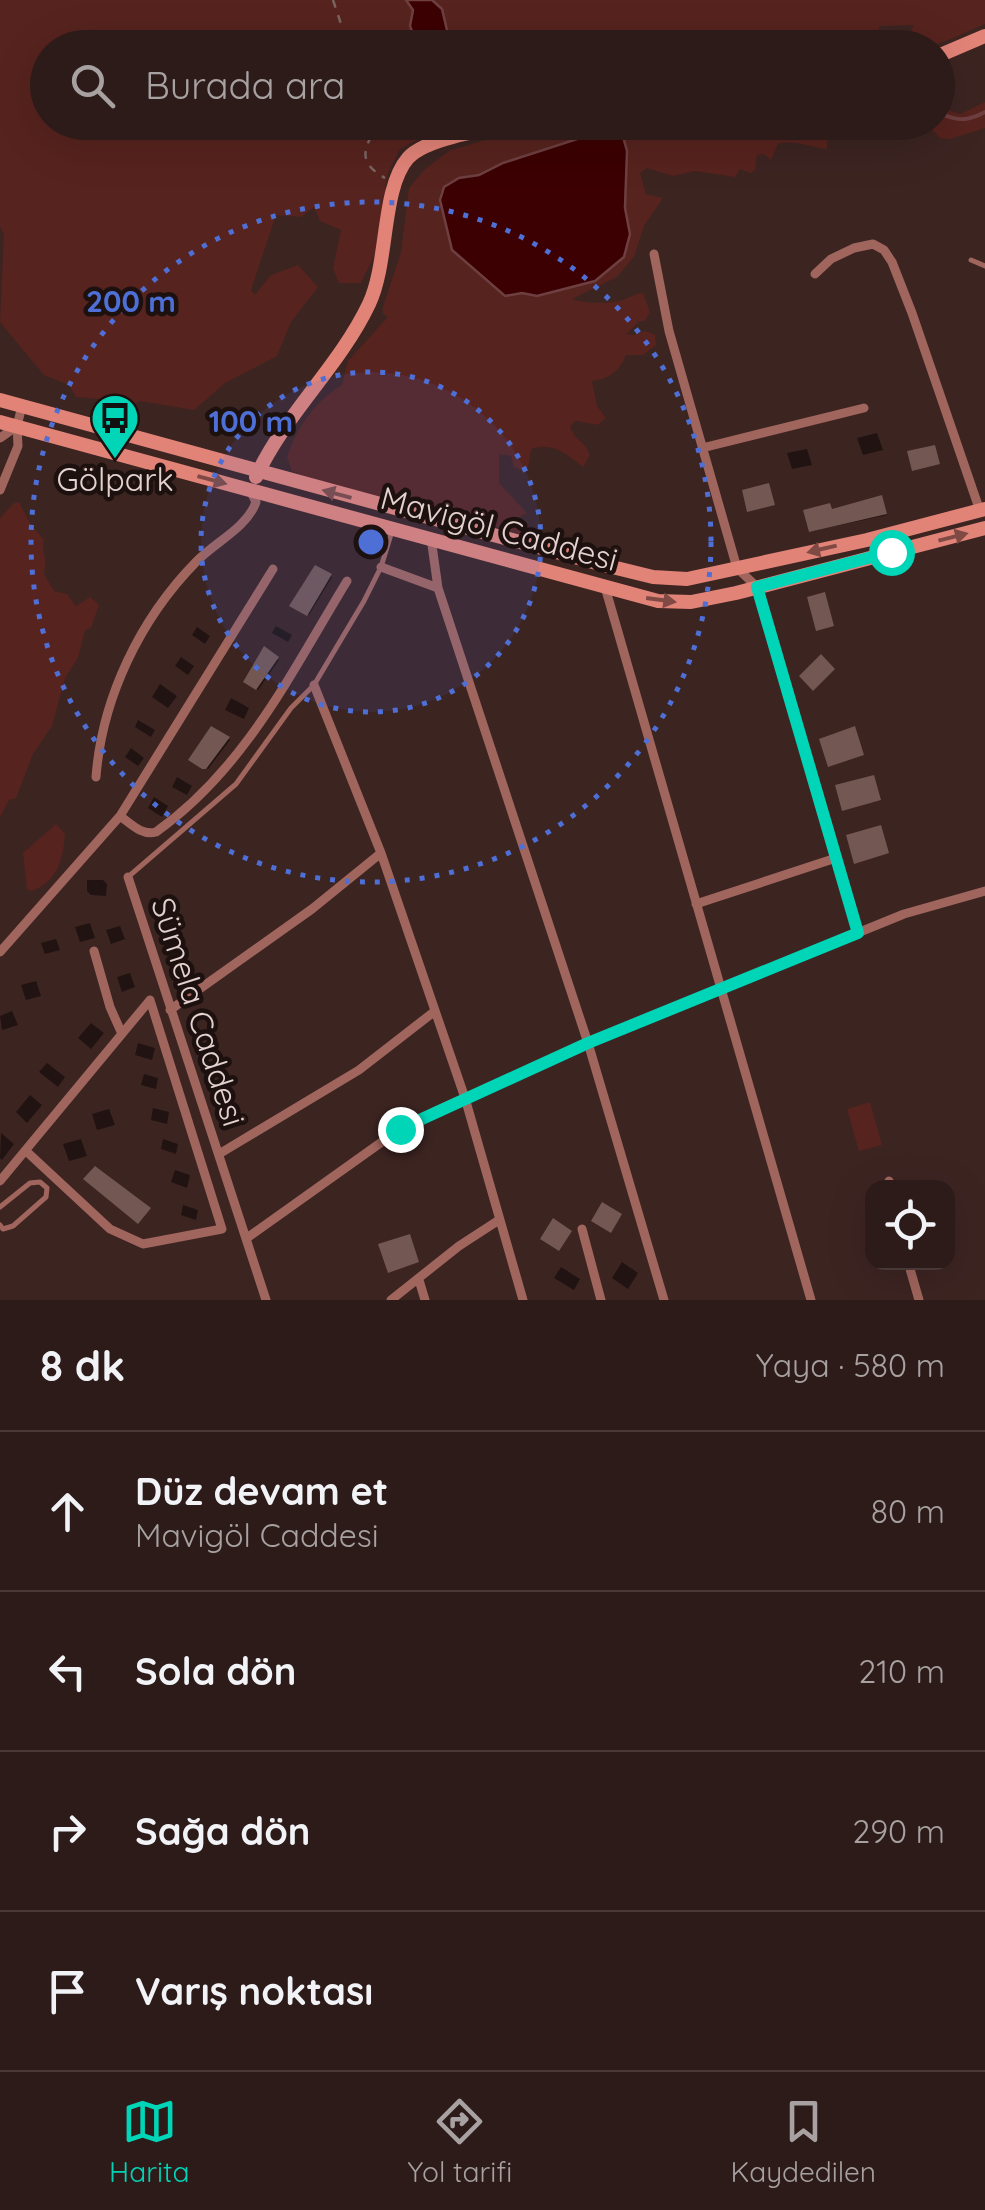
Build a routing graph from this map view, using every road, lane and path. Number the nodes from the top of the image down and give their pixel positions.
1 (333, 0) edge
2 (343, 30) edge
3 (985, 36) edge
4 (955, 49) edge
5 (370, 140) edge
6 (454, 140) edge
7 (395, 184) junction
8 (654, 254) dead end
9 (971, 260) dead end
10 (985, 266) edge
11 (815, 274) dead end
12 (0, 400) edge
13 (22, 406) junction
14 (864, 408) dead end
15 (0, 422) edge
16 (16, 426) junction
17 (0, 438) edge
18 (702, 448) junction
19 (258, 472) junction
20 (1, 484) edge
21 (250, 490) junction
22 (982, 510) edge
23 (393, 528) junction
24 (985, 528) edge
25 (431, 538) junction
26 (381, 566) junction
27 (737, 568) junction
28 (273, 569) dead end
29 (347, 581) dead end
30 (605, 587) junction
31 (757, 587) junction
32 (438, 588) junction
33 (314, 685) junction
34 (96, 777) dead end
35 (120, 816) junction
36 (381, 852) junction
37 (836, 858) junction
38 (128, 877) joint
39 (985, 891) edge
40 (696, 904) junction
41 (858, 933) junction
42 (0, 952) edge
43 (94, 952) dead end
44 (720, 991) junction
45 (170, 1010) junction
46 (435, 1011) junction
47 (122, 1034) junction
48 (588, 1043) junction
49 (465, 1098) junction
50 (26, 1151) junction
51 (219, 1154) junction
52 (0, 1182) edge
53 (0, 1207) edge
54 (499, 1220) junction
55 (0, 1225) edge
56 (582, 1229) dead end
57 (247, 1238) junction
58 (910, 1270) edge
59 (419, 1280) junction
60 (266, 1300) edge
61 (392, 1300) edge
62 (425, 1300) edge
63 (523, 1300) edge
64 (601, 1300) edge
65 (664, 1300) edge
66 (811, 1300) edge
67 (919, 1300) edge

1 - 2 path
3 - 4 main road
5 - 7 path
6 - 7 main road
7 - 19 main road
8 - 18 street
9 - 10 lane
11 - 22 street
12 - 13 main road, Mavigöl Caddesi
13 - 16 street
13 - 19 main road, Mavigöl Caddesi
14 - 18 street
15 - 16 main road, Mavigöl Caddesi
16 - 17 street
16 - 20 street
16 -> 21 main road, Mavigöl Caddesi
18 - 27 street
19 - 21 main road
27 -> 19 main road, Mavigöl Caddesi
21 - 23 main road, Mavigöl Caddesi
21 - 34 street
22 -> 27 main road, Mavigöl Caddesi
23 - 25 main road, Mavigöl Caddesi
23 - 26 lane, Sümela Caddesi
31 -> 24 main road, Mavigöl Caddesi
25 - 30 main road, Mavigöl Caddesi
25 - 32 street
26 - 32 street
26 - 33 lane, Sümela Caddesi
27 - 31 street
28 - 35 street
29 - 35 street
30 -> 31 main road, Mavigöl Caddesi
30 - 40 street
31 - 37 street
32 - 48 street
33 - 36 street
33 - 38 lane, Sümela Caddesi
35 - 42 street
36 - 45 street
36 - 46 street
37 - 40 street
37 - 41 street
38 - 45 street, Sümela Caddesi
39 - 41 street
40 - 44 street
41 - 44 street
43 - 47 street
44 - 48 street
44 - 66 street
45 - 51 street, Sümela Caddesi
46 - 49 street
46 - 51 street
47 - 50 street
47 - 50 street
48 - 49 street
48 - 65 street
49 - 54 street
49 - 57 street
50 - 52 street
51 - 57 street, Sümela Caddesi
53 - 55 lane
54 - 59 street
54 - 63 street
56 - 64 street
57 - 60 street, Sümela Caddesi
58 - 67 street
59 - 61 street
59 - 62 street

